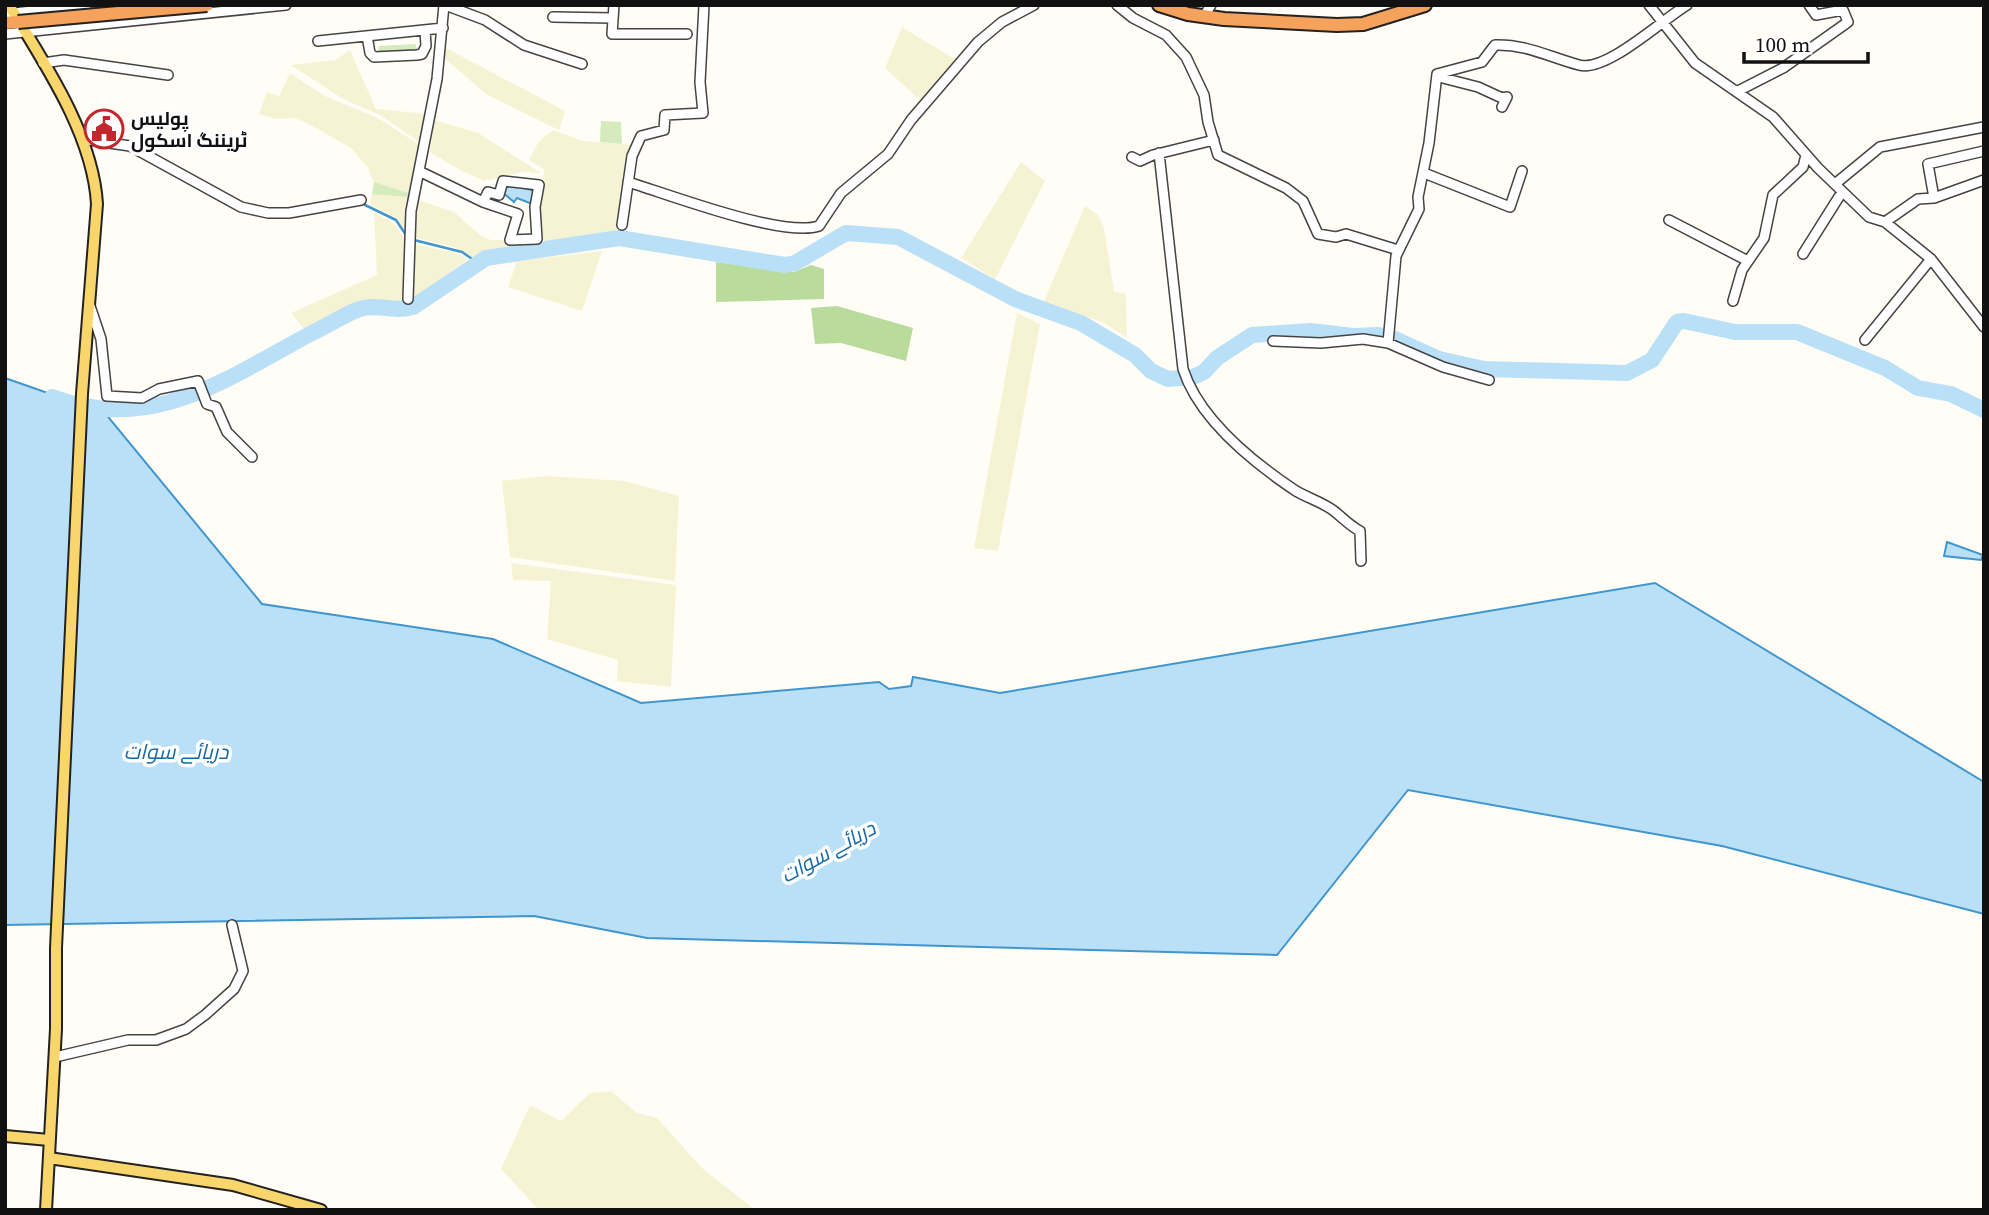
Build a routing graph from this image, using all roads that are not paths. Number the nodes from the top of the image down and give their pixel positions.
1 (87, 5) edge
2 (207, 5) edge
3 (286, 5) edge
4 (445, 5) edge
5 (614, 5) edge
6 (704, 5) edge
7 (1034, 5) edge
8 (1117, 5) edge
9 (1159, 5) edge
10 (1425, 5) edge
11 (1649, 5) edge
12 (1687, 5) edge
13 (1809, 5) edge
14 (1410, 8) edge
15 (1208, 11) edge
16 (554, 17) dead end
17 (13, 18) edge
18 (613, 18) junction
19 (1661, 20) junction
20 (443, 28) junction
21 (425, 30) junction
22 (5, 34) edge
23 (687, 34) dead end
24 (367, 36) junction
25 (318, 41) dead end
26 (43, 63) junction
27 (582, 64) dead end
28 (168, 75) dead end
29 (1439, 77) dead end
30 (1738, 91) junction
31 (1502, 107) dead end
32 (1984, 127) edge
33 (82, 139) junction
34 (1214, 140) junction
35 (1984, 150) edge
36 (1159, 153) junction
37 (1806, 155) junction
38 (1132, 157) dead end
39 (421, 172) junction
40 (1522, 172) dead end
41 (1424, 173) junction
42 (1984, 180) edge
43 (628, 182) junction
44 (1839, 188) junction
45 (1934, 198) junction
46 (361, 200) dead end
47 (483, 202) junction
48 (1670, 220) dead end
49 (1885, 222) junction
50 (622, 225) dead end
51 (1398, 250) junction
52 (1803, 254) dead end
53 (1931, 259) junction
54 (1748, 261) junction
55 (408, 299) dead end
56 (1733, 301) dead end
57 (90, 306) junction
58 (1984, 327) edge
59 (1865, 340) dead end
60 (1273, 341) dead end
61 (1388, 343) junction
62 (1489, 380) dead end
63 (252, 457) dead end
64 (1361, 561) dead end
65 (232, 925) dead end
66 (55, 1057) junction
67 (5, 1136) edge
68 (50, 1140) junction
69 (49, 1158) junction
70 (46, 1210) edge
71 (321, 1210) edge

1 - 17 street
2 - 17 highway, bridge
3 - 17 street
4 - 20 street
4 - 27 street
5 - 18 street
6 - 43 street
7 - 43 street
8 - 34 street
9 - 15 highway
10 - 14 highway
11 - 19 street
12 - 19 street
13 - 30 street
14 - 15 highway
16 - 18 street
17 - 22 street
17 - 26 main road
18 - 23 street
19 - 30 street
19 - 41 street
20 - 21 street
20 - 39 street
21 - 24 street
21 - 24 street
24 - 25 street
26 - 28 street
26 - 33 main road
29 - 31 street
30 - 37 street
32 - 44 street
33 - 46 street
33 - 57 main road
34 - 36 street
34 - 51 street
35 - 45 street
36 - 38 street
36 - 64 street
37 - 44 street
37 - 54 street
39 - 47 street
39 - 55 street
40 - 41 street
41 - 51 street
42 - 45 street
43 - 50 street
44 - 49 street
44 - 52 street
45 - 49 street
47 - 47 street
48 - 54 street
49 - 53 street
51 - 61 street
53 - 58 street
53 - 59 street
54 - 56 street
57 - 63 street
57 - 66 main road
60 - 61 street
61 - 62 street
65 - 66 street
66 - 68 main road
67 - 68 main road
68 - 69 main road
69 - 70 main road
69 - 71 main road

